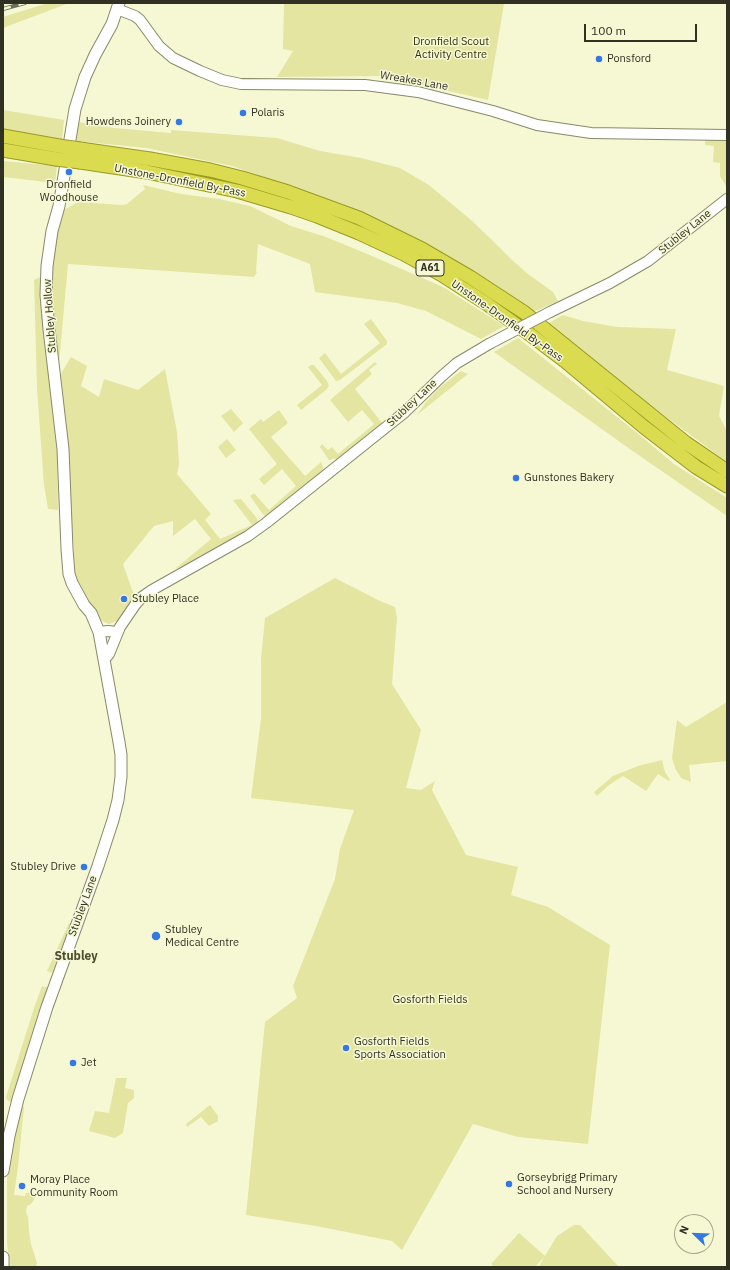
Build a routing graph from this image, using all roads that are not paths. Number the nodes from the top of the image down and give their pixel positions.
1 (118, 6) edge
2 (727, 135) edge
3 (3, 136) edge
4 (3, 150) edge
5 (80, 156) junction
6 (727, 199) edge
7 (727, 471) edge
8 (727, 486) edge
9 (100, 632) junction
10 (117, 632) junction
11 (105, 659) junction
12 (3, 1171) edge
13 (3, 1257) edge
14 (4, 1267) edge

1 - 2 street, Wreakes Lane
1 - 9 main road, Stubley Hollow
3 - 5 highway, Unstone-Dronfield By-Pass / A61, bridge
4 - 5 highway, Unstone-Dronfield By-Pass / A61, bridge
5 - 7 highway, Unstone-Dronfield By-Pass / A61
5 - 8 highway, Unstone-Dronfield By-Pass / A61
6 - 10 street, Stubley Lane, bridge
9 - 10 street
9 - 11 main road, Stubley Lane
10 - 11 street, Stubley Lane
11 - 12 main road, Stubley Lane
13 - 14 main road

